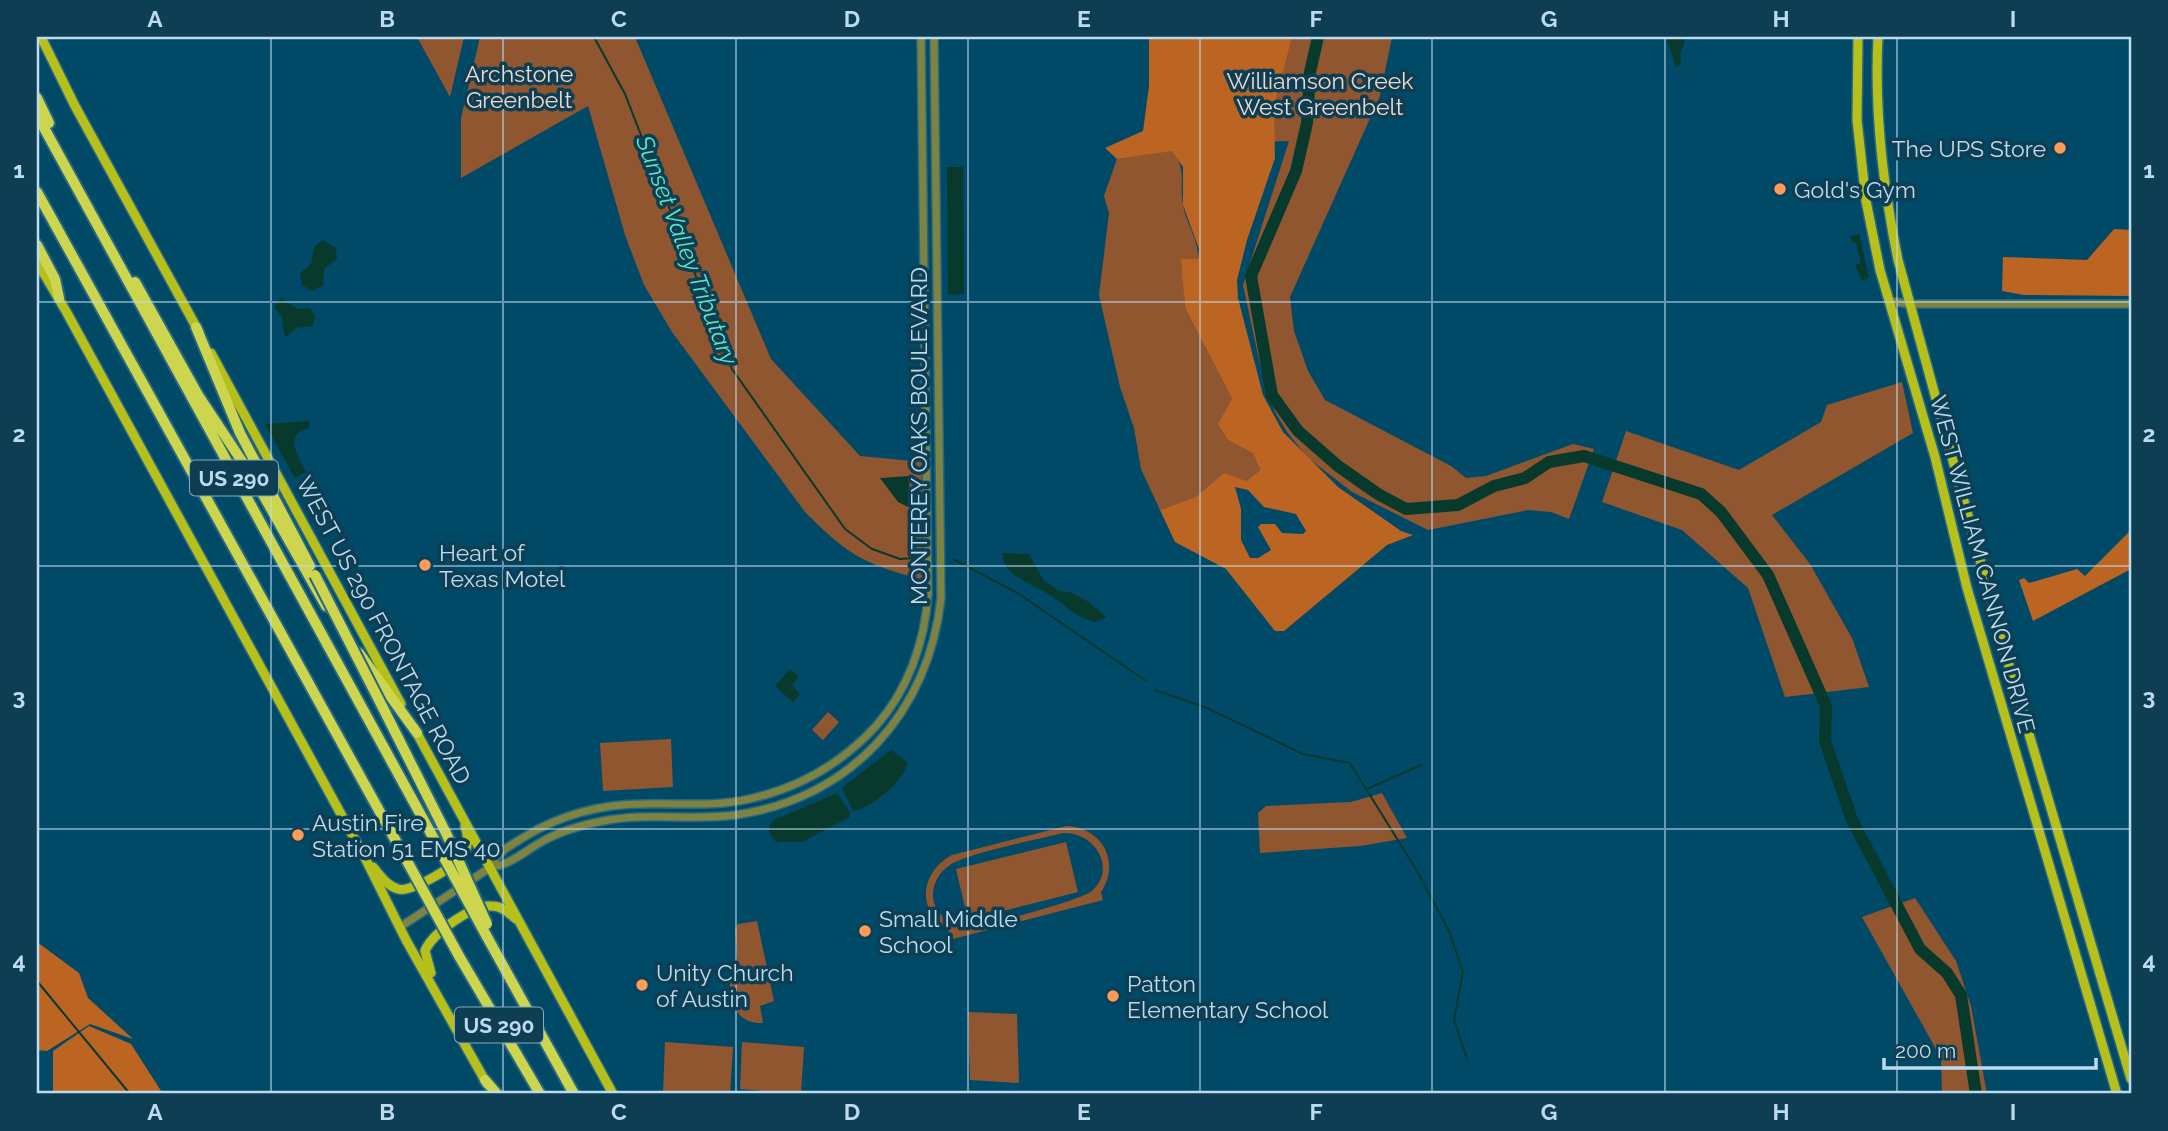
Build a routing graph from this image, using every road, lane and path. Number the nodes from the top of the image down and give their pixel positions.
1 (41, 37) edge
2 (921, 37) edge
3 (934, 37) edge
4 (1858, 37) edge
5 (1878, 37) edge
6 (37, 99) edge
7 (37, 115) edge
8 (37, 191) edge
9 (37, 245) edge
10 (37, 262) edge
11 (59, 298) junction
12 (1889, 301) junction
13 (1909, 304) junction
14 (2131, 304) edge
15 (196, 327) junction
16 (1962, 486) junction
17 (1945, 493) junction
18 (417, 733) junction
19 (463, 816) junction
20 (365, 858) junction
21 (491, 867) junction
22 (520, 922) junction
23 (400, 927) junction
24 (488, 933) junction
25 (436, 991) junction
26 (2131, 1079) edge
27 (485, 1080) joint
28 (495, 1094) edge
29 (540, 1094) edge
30 (574, 1094) edge
31 (613, 1094) edge
32 (2117, 1094) edge

1 - 15 main road, WEST US 290 FRONTAGE ROAD
2 - 21 street, MONTEREY OAKS BOULEVARD
3 - 21 street, MONTEREY OAKS BOULEVARD
4 - 12 main road, WEST WILLIAM CANNON DRIVE
5 - 13 main road, WEST WILLIAM CANNON DRIVE
6 - 18 highway
7 - 24 highway, US 290, bridge
8 - 29 highway, US 290, bridge
9 - 11 highway
10 - 11 main road
11 - 20 main road
12 - 13 street
12 - 17 main road, WEST WILLIAM CANNON DRIVE
13 - 14 street
13 - 16 main road, WEST WILLIAM CANNON DRIVE
15 - 18 main road, WEST US 290 FRONTAGE ROAD
15 - 24 highway, bridge
16 - 17 main road
16 - 26 main road, WEST WILLIAM CANNON DRIVE
17 - 32 main road, WEST WILLIAM CANNON DRIVE
18 - 19 main road, WEST US 290 FRONTAGE ROAD
19 - 20 main road
19 - 21 main road, WEST US 290 FRONTAGE ROAD
20 - 23 main road
21 - 22 main road, WEST US 290 FRONTAGE ROAD
21 - 23 street
22 - 25 main road
22 - 31 main road, WEST US 290 FRONTAGE ROAD
23 - 25 main road
24 - 30 highway, US 290
25 - 27 main road
27 - 28 highway

